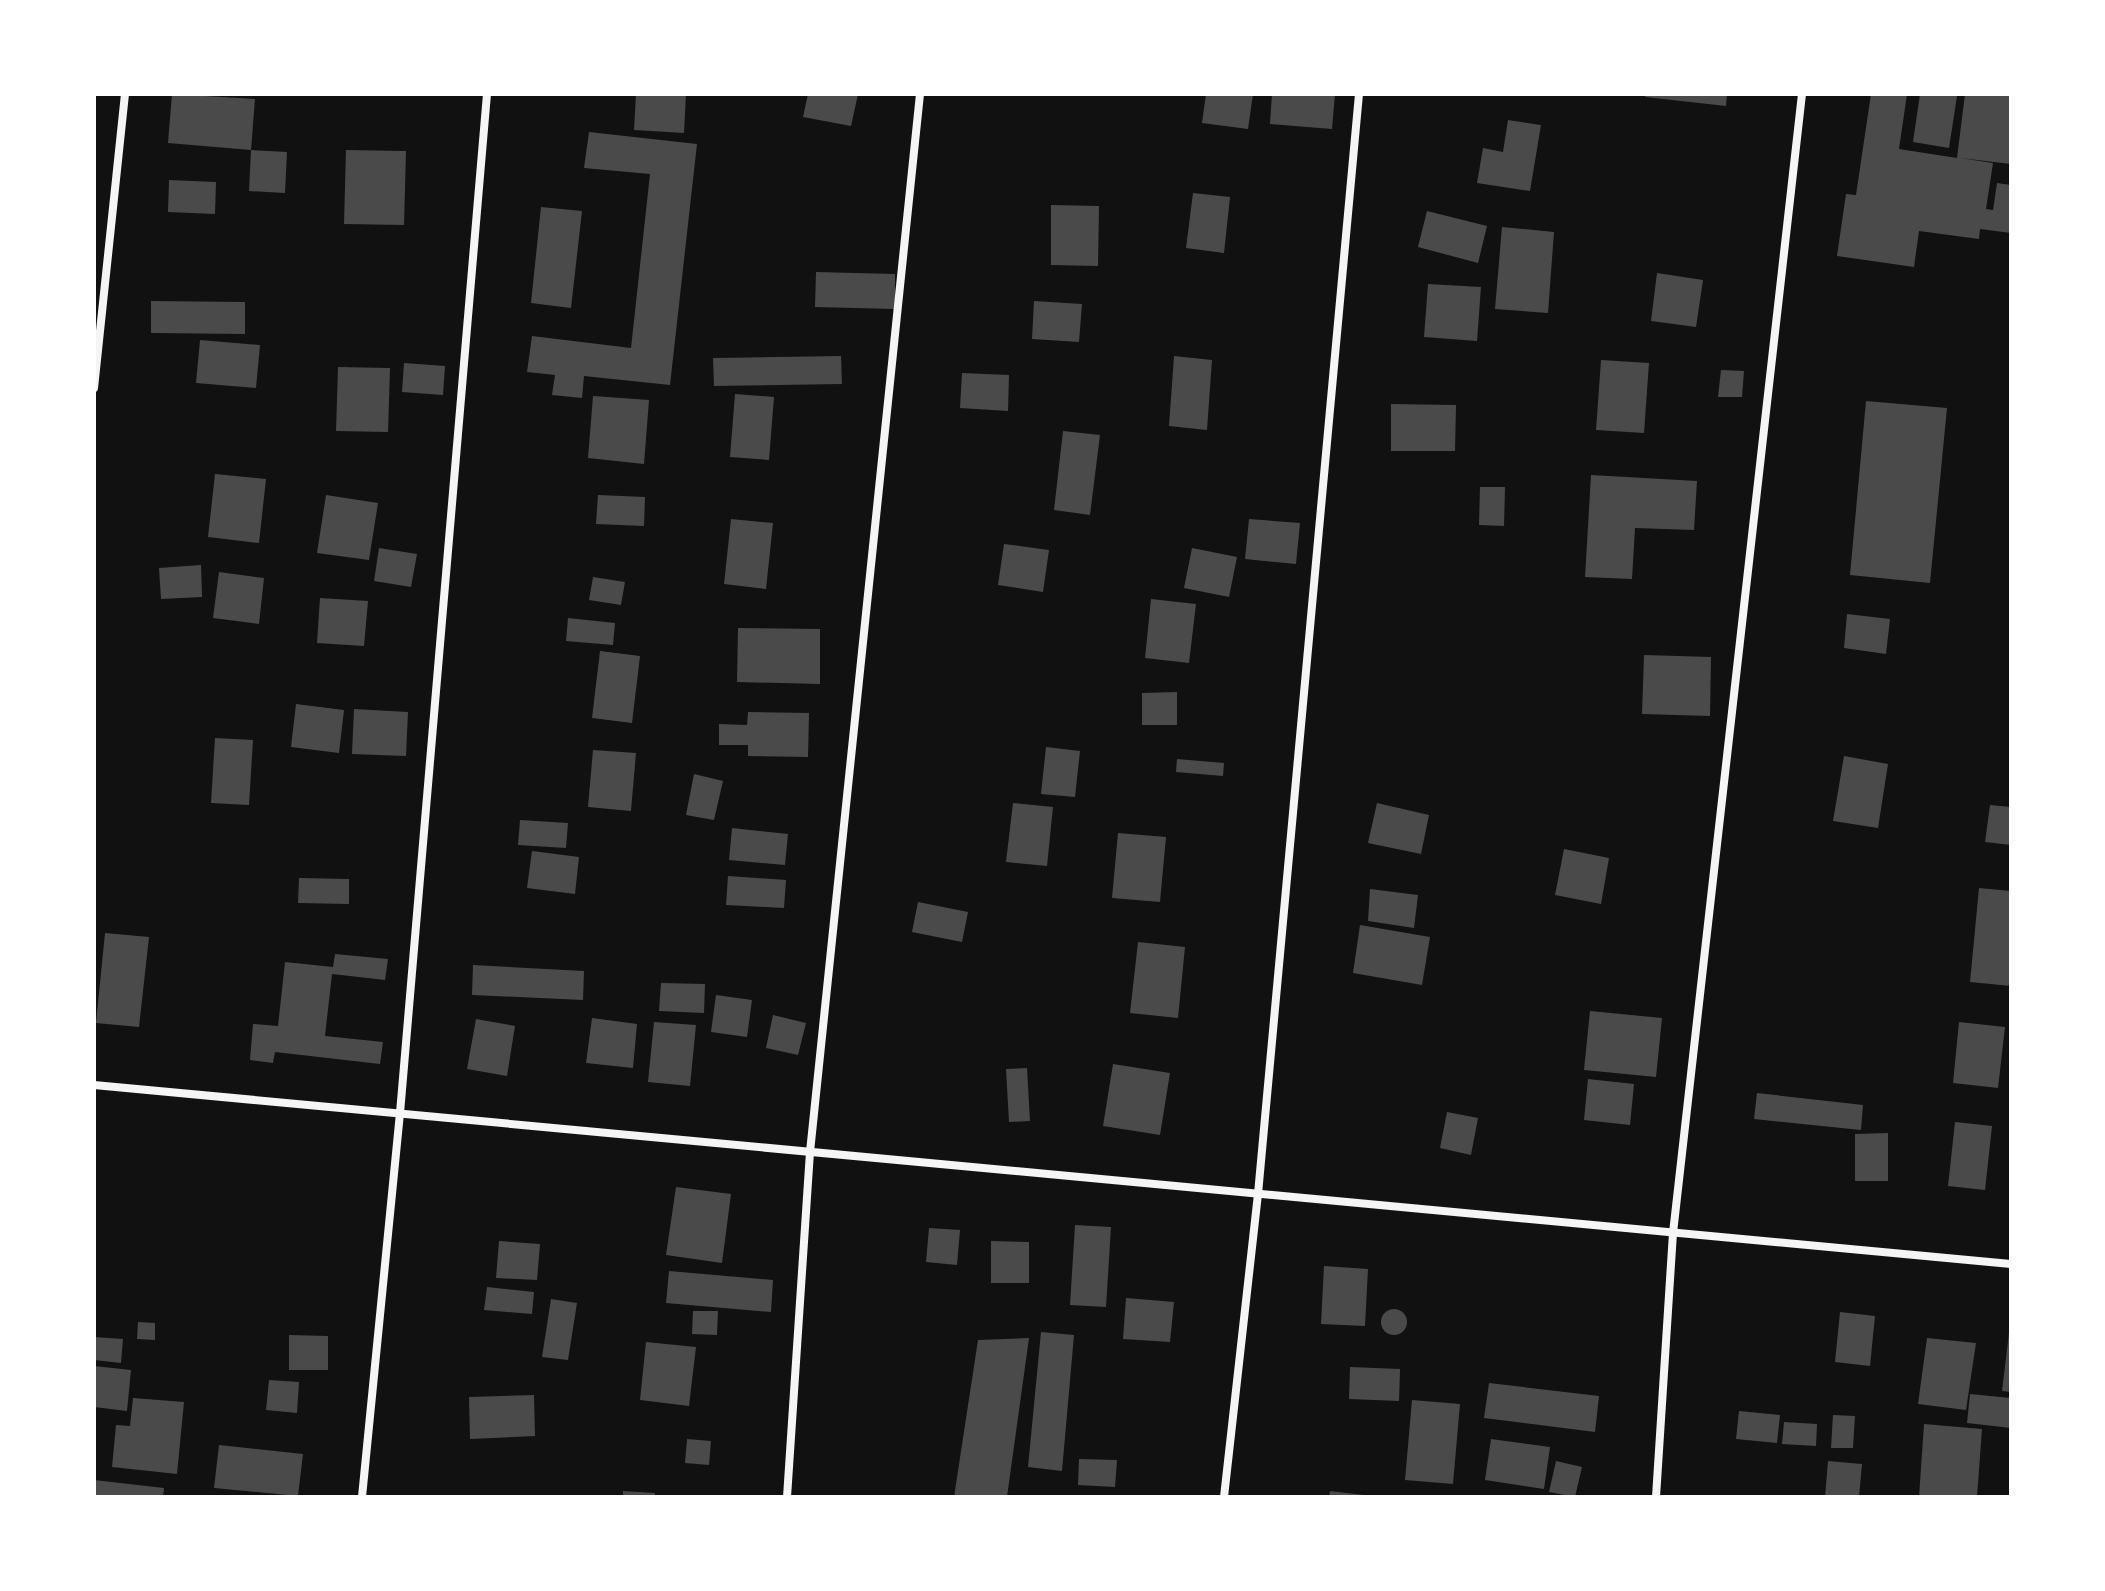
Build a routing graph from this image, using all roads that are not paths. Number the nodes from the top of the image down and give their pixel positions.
1 (125, 94) edge
2 (487, 94) edge
3 (920, 94) edge
4 (1359, 94) edge
5 (1802, 94) edge
6 (94, 388) edge
7 (94, 1085) edge
8 (400, 1113) junction
9 (810, 1152) junction
10 (1258, 1194) junction
11 (1673, 1233) junction
12 (2011, 1264) edge
13 (362, 1497) edge
14 (787, 1497) edge
15 (1224, 1497) edge
16 (1656, 1497) edge

1 - 6 street
2 - 8 street
3 - 9 street
4 - 10 street
5 - 11 street
7 - 8 street
8 - 9 street
8 - 13 street
9 - 10 street
9 - 14 street
10 - 11 street
10 - 15 street
11 - 12 street
11 - 16 street

